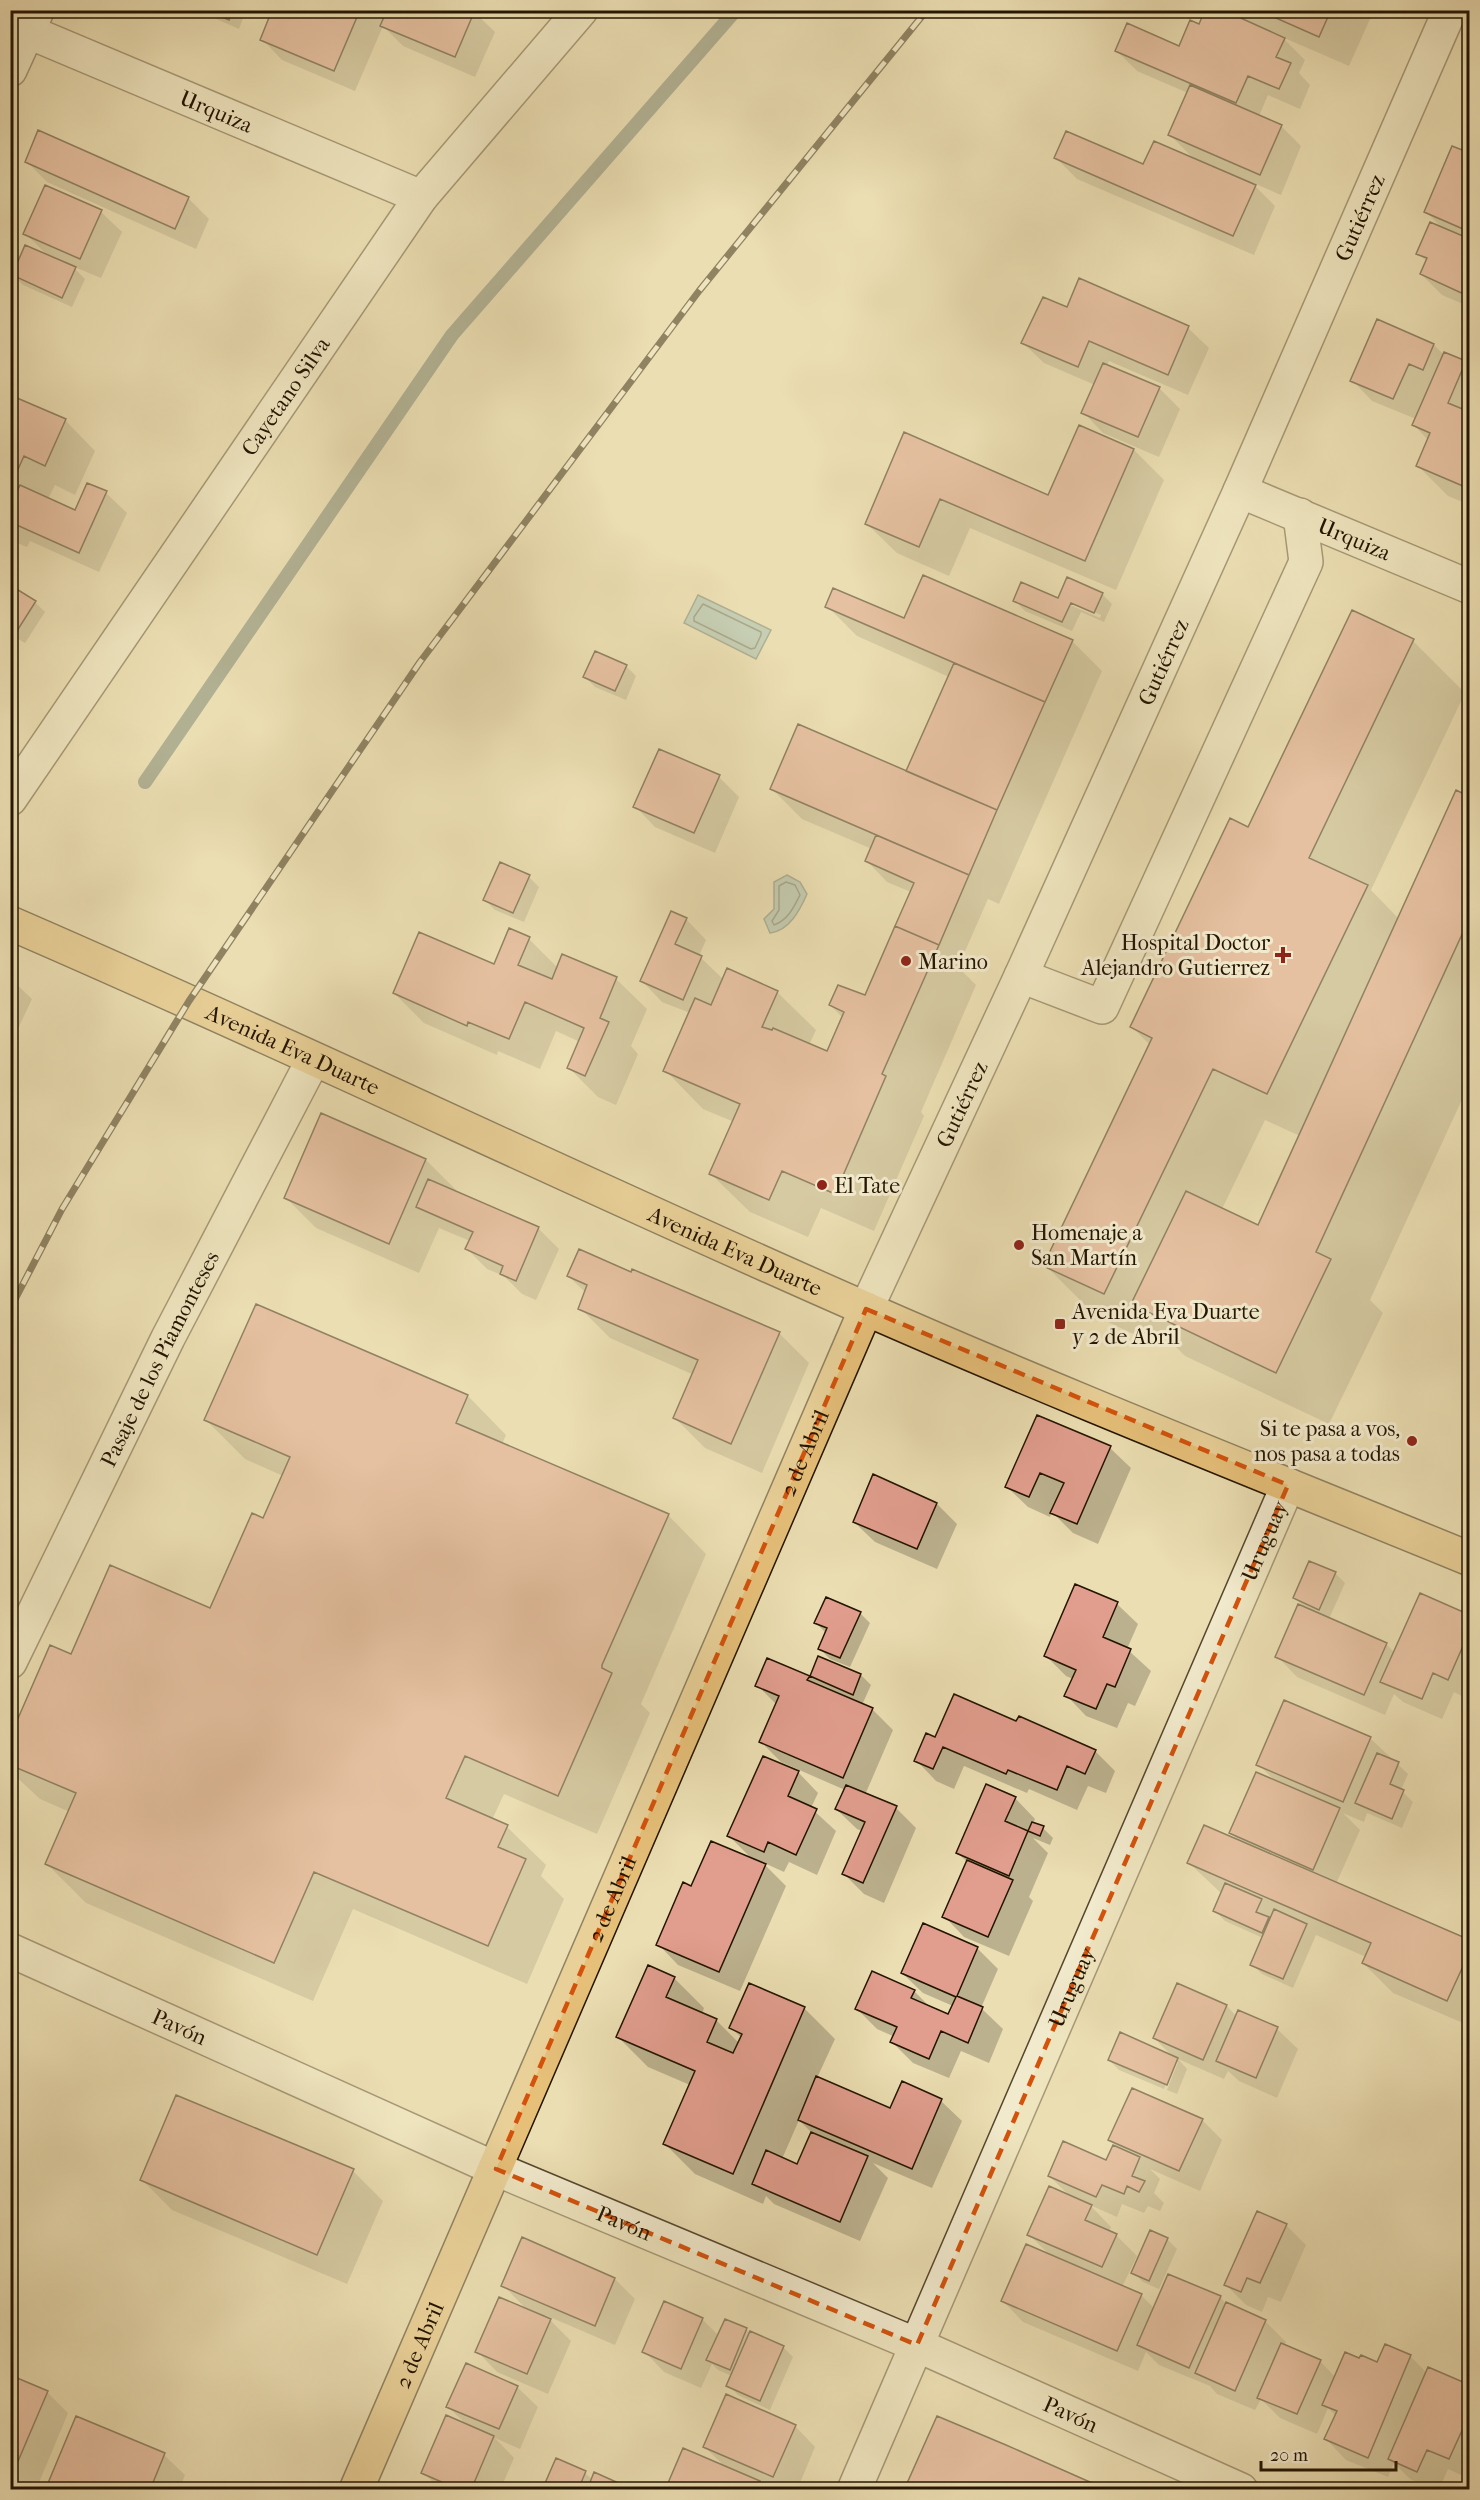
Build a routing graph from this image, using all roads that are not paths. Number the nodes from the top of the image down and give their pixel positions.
1 (581, 10) edge
2 (1450, 10) edge
3 (25, 22) edge
4 (10, 70) edge
5 (421, 197) junction
6 (1240, 491) junction
7 (1300, 515) junction
8 (1470, 587) edge
9 (10, 799) edge
10 (10, 923) edge
11 (1021, 976) junction
12 (313, 1060) junction
13 (866, 1309) junction
14 (1288, 1485) junction
15 (1470, 1559) edge
16 (10, 1662) edge
17 (10, 1950) edge
18 (496, 2169) junction
19 (917, 2345) junction
20 (356, 2490) edge
21 (854, 2490) edge
22 (1241, 2490) edge

1 - 5 street, Cayetano Silva
2 - 6 street, Gutiérrez
3 - 4 street
3 - 5 street, Urquiza
5 - 9 street, Cayetano Silva
6 - 7 street, Urquiza
6 - 11 street, Gutiérrez
7 - 8 street, Urquiza
7 - 11 street
10 - 12 main road, Avenida Eva Duarte
11 - 13 street, Gutiérrez
12 - 13 main road, Avenida Eva Duarte
12 - 16 street, Pasaje de los Piamonteses
13 - 14 main road, Avenida Eva Duarte
13 - 18 main road, 2 de Abril
14 - 15 main road, Avenida Eva Duarte
14 - 19 street, Uruguay
17 - 18 street, Pavón
18 - 19 street, Pavón
18 - 20 main road, 2 de Abril
19 - 21 street, Uruguay
19 - 22 street, Pavón

